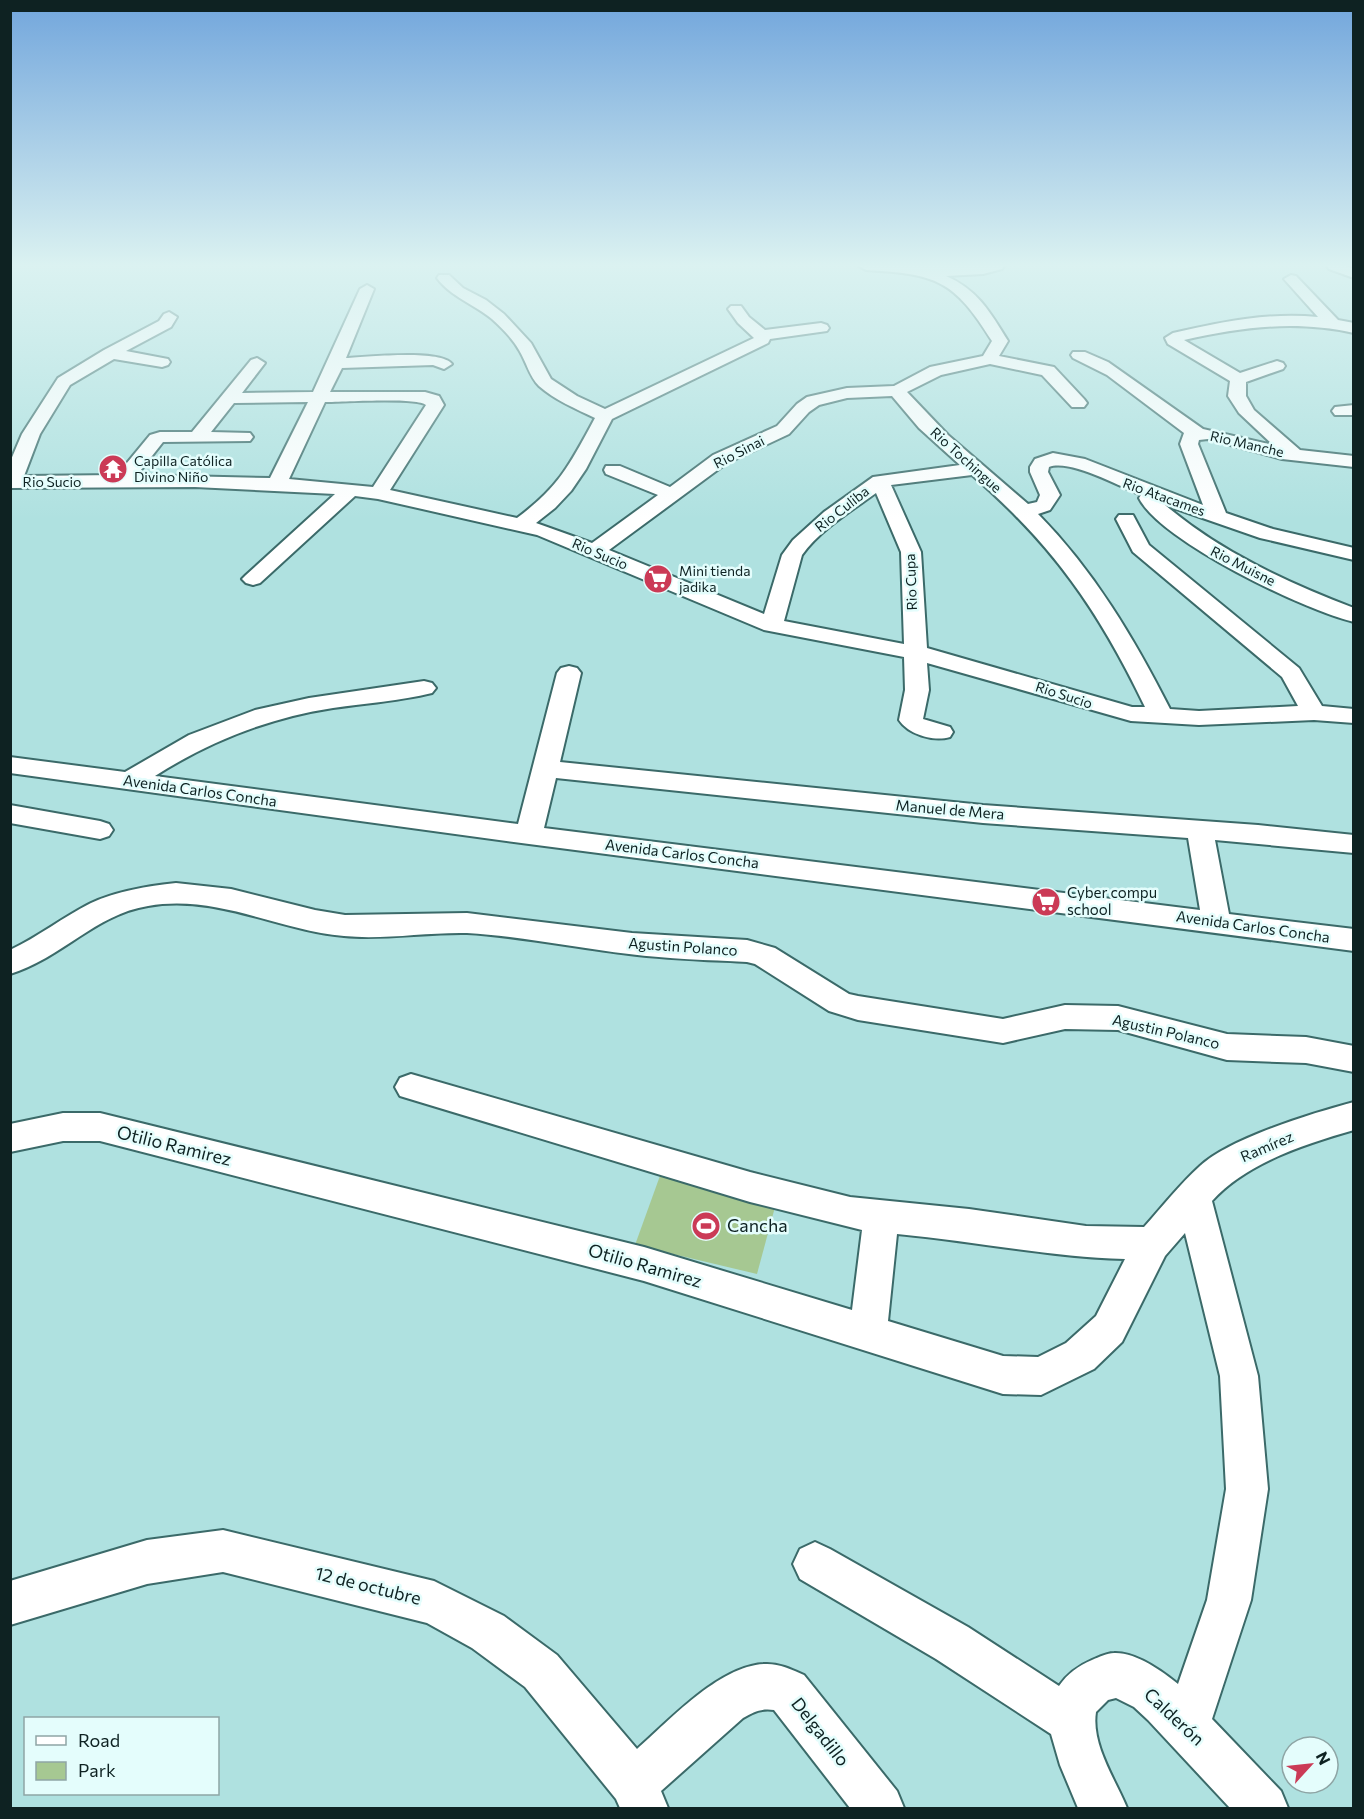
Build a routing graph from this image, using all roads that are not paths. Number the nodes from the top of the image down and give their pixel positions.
1 (114, 351) edge
2 (341, 351) edge
3 (528, 351) edge
4 (743, 351) edge
5 (994, 351) edge
6 (1191, 351) edge
7 (110, 353) junction
8 (1079, 355) dead end
9 (989, 359) junction
10 (162, 362) dead end
11 (256, 363) dead end
12 (336, 363) junction
13 (444, 364) dead end
14 (1277, 366) dead end
15 (1238, 379) junction
16 (438, 386) dead end
17 (897, 391) junction
18 (404, 396) junction
19 (318, 397) junction
20 (229, 398) junction
21 (1078, 403) dead end
22 (605, 416) junction
23 (10, 434) edge
24 (31, 434) junction
25 (1198, 434) junction
26 (197, 436) junction
27 (244, 437) dead end
28 (1295, 455) junction
29 (1353, 462) edge
30 (974, 469) junction
31 (613, 470) dead end
32 (880, 481) junction
33 (11, 482) edge
34 (122, 482) junction
35 (276, 485) junction
36 (351, 490) junction
37 (378, 493) junction
38 (1151, 493) junction
39 (672, 494) junction
40 (1024, 511) junction
41 (1216, 516) junction
42 (1126, 519) dead end
43 (522, 524) junction
44 (594, 551) junction
45 (1353, 554) edge
46 (254, 579) dead end
47 (1353, 616) edge
48 (772, 625) junction
49 (914, 653) junction
50 (569, 673) dead end
51 (424, 688) dead end
52 (1314, 713) junction
53 (1161, 716) junction
54 (1353, 716) edge
55 (941, 732) dead end
56 (11, 765) edge
57 (547, 769) junction
58 (128, 782) junction
59 (10, 813) edge
60 (100, 830) dead end
61 (1200, 830) junction
62 (529, 835) junction
63 (1353, 844) edge
64 (1216, 922) junction
65 (1353, 940) edge
66 (10, 963) edge
67 (1353, 1059) edge
68 (411, 1087) dead end
69 (1353, 1116) edge
70 (10, 1138) edge
71 (1194, 1199) junction
72 (882, 1217) junction
73 (1152, 1244) junction
74 (868, 1334) junction
75 (815, 1564) dead end
76 (10, 1603) edge
77 (1070, 1720) junction
78 (1187, 1724) junction
79 (639, 1796) edge
80 (880, 1809) edge
81 (1103, 1809) edge
82 (1264, 1809) edge

1 - 7 street
2 - 12 street
3 - 22 street
4 - 22 street
5 - 9 street
6 - 15 street
7 - 10 street
7 - 24 street
8 - 25 street
9 - 17 street
9 - 21 street
11 - 20 street
12 - 13 street
12 - 19 street
14 - 15 street
15 - 28 street
16 - 18 street
17 - 30 street, Rio Tochingue
17 - 39 street, Rio Sinai
18 - 19 street
18 - 37 street
19 - 20 street
19 - 35 street
20 - 26 street
22 - 43 street
23 - 24 street
24 - 33 street
25 - 28 street, Rio Manche
25 - 41 street, Rio Manche
26 - 27 street
26 - 34 street
28 - 29 street, Rio Manche
30 - 32 street, Rio Culiba
30 - 40 street, Rio Tochingue
31 - 39 street
32 - 48 street, Rio Culiba
32 - 49 street, Rio Cupa
33 - 34 street, Rio Sucio
34 - 35 street, Rio Sucio
35 - 36 street, Rio Sucio
36 - 37 street, Rio Sucio
36 - 46 street
37 - 43 street, Rio Sucio
38 - 40 street, Rio Atacames
38 - 41 street, Rio Atacames
38 - 47 street, Rio Muisne
39 - 44 street, Rio Sinai
40 - 53 street, Rio Tochingue
41 - 45 street, Rio Atacames
42 - 52 street
43 - 44 street, Rio Sucio
44 - 48 street, Rio Sucio
48 - 49 street, Rio Sucio
49 - 53 street, Rio Sucio
49 - 55 street, Rio Cupa
50 - 57 street
51 - 58 street
52 - 53 street, Rio Sucio
52 - 54 street, Rio Sucio
56 - 58 street, Avenida Carlos Concha
57 - 61 street, Manuel de Mera
57 - 62 street
58 - 62 street, Avenida Carlos Concha
59 - 60 street
61 - 63 street, Manuel de Mera
61 - 64 street
62 - 64 street, Avenida Carlos Concha
64 - 65 street, Avenida Carlos Concha
66 - 67 street, Agustin Polanco
68 - 72 street
69 - 71 street, Ramírez
70 - 74 street, Otilio Ramirez
71 - 73 street, Otilio Ramirez
71 - 78 street
72 - 73 street
72 - 74 street
73 - 74 street, Otilio Ramirez
75 - 77 street
76 - 79 street, 12 de octubre
77 - 78 street, Calderón
77 - 81 street
78 - 82 street, Calderón
79 - 80 street, Delgadillo

